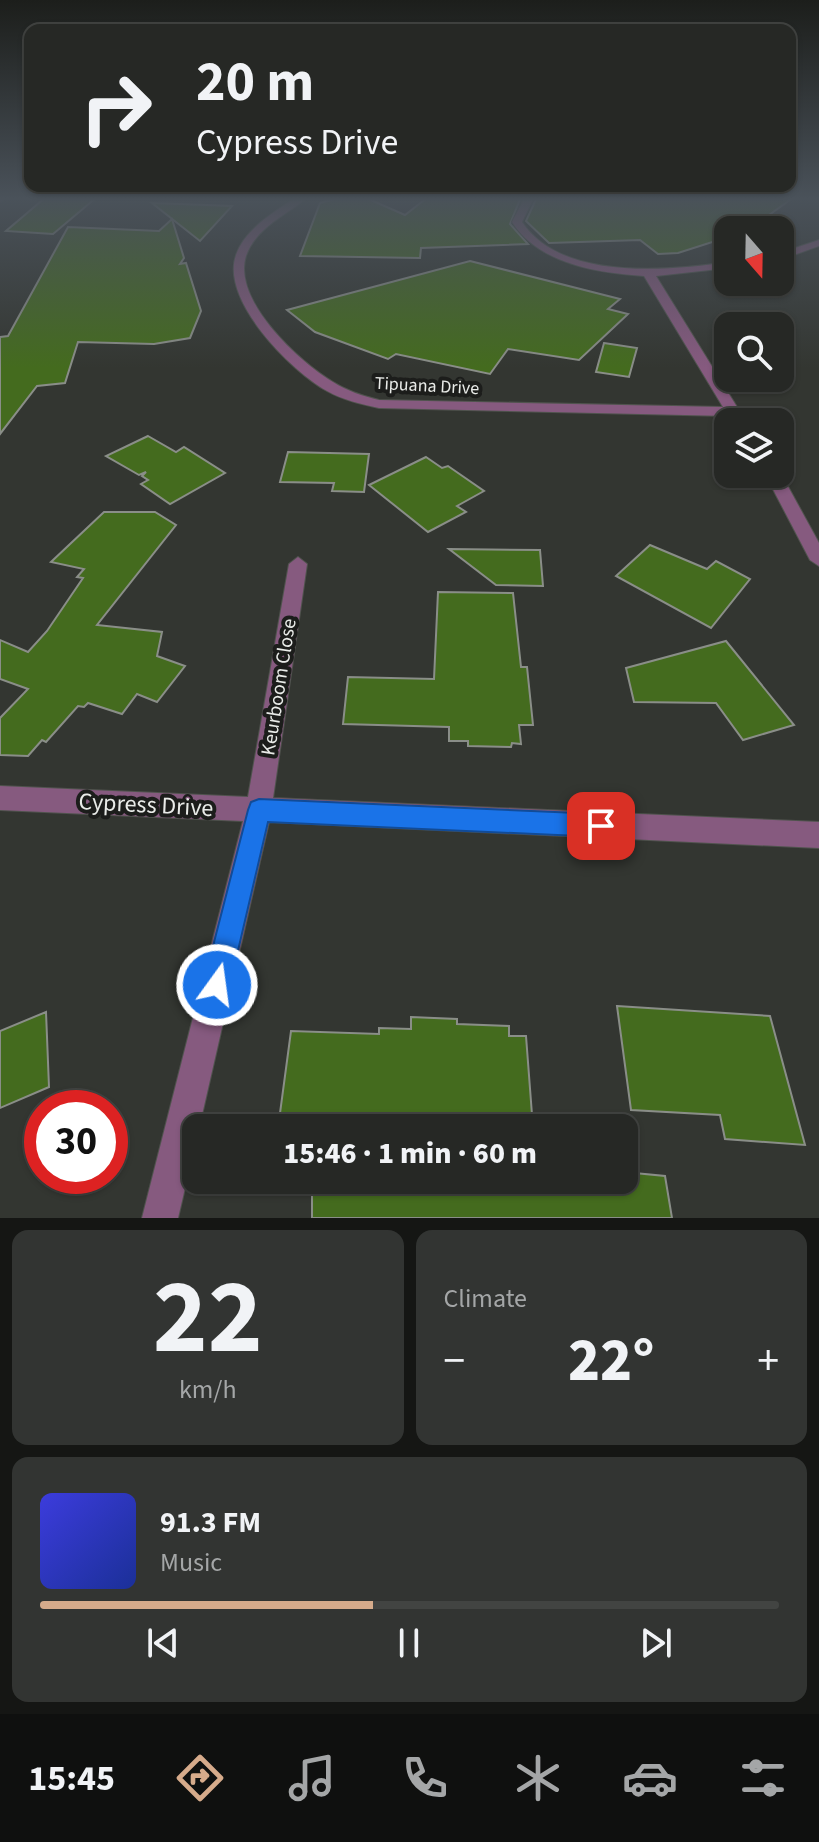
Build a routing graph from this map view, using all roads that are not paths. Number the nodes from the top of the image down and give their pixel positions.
1 (242, 254) edge
2 (562, 254) edge
3 (714, 266) edge
4 (648, 273) junction
5 (730, 408) edge
6 (714, 416) edge
7 (780, 488) edge
8 (819, 560) edge
9 (298, 564) dead end
10 (0, 798) edge
11 (259, 810) junction
12 (819, 835) edge
13 (160, 1218) edge

1 - 6 street, Tipuana Drive
2 - 4 street
3 - 4 street
4 - 5 street
7 - 8 street
9 - 11 street, Keurboom Close
10 - 11 street, Cypress Drive
11 - 12 street, Cypress Drive
11 - 13 street, Keurboom Close

